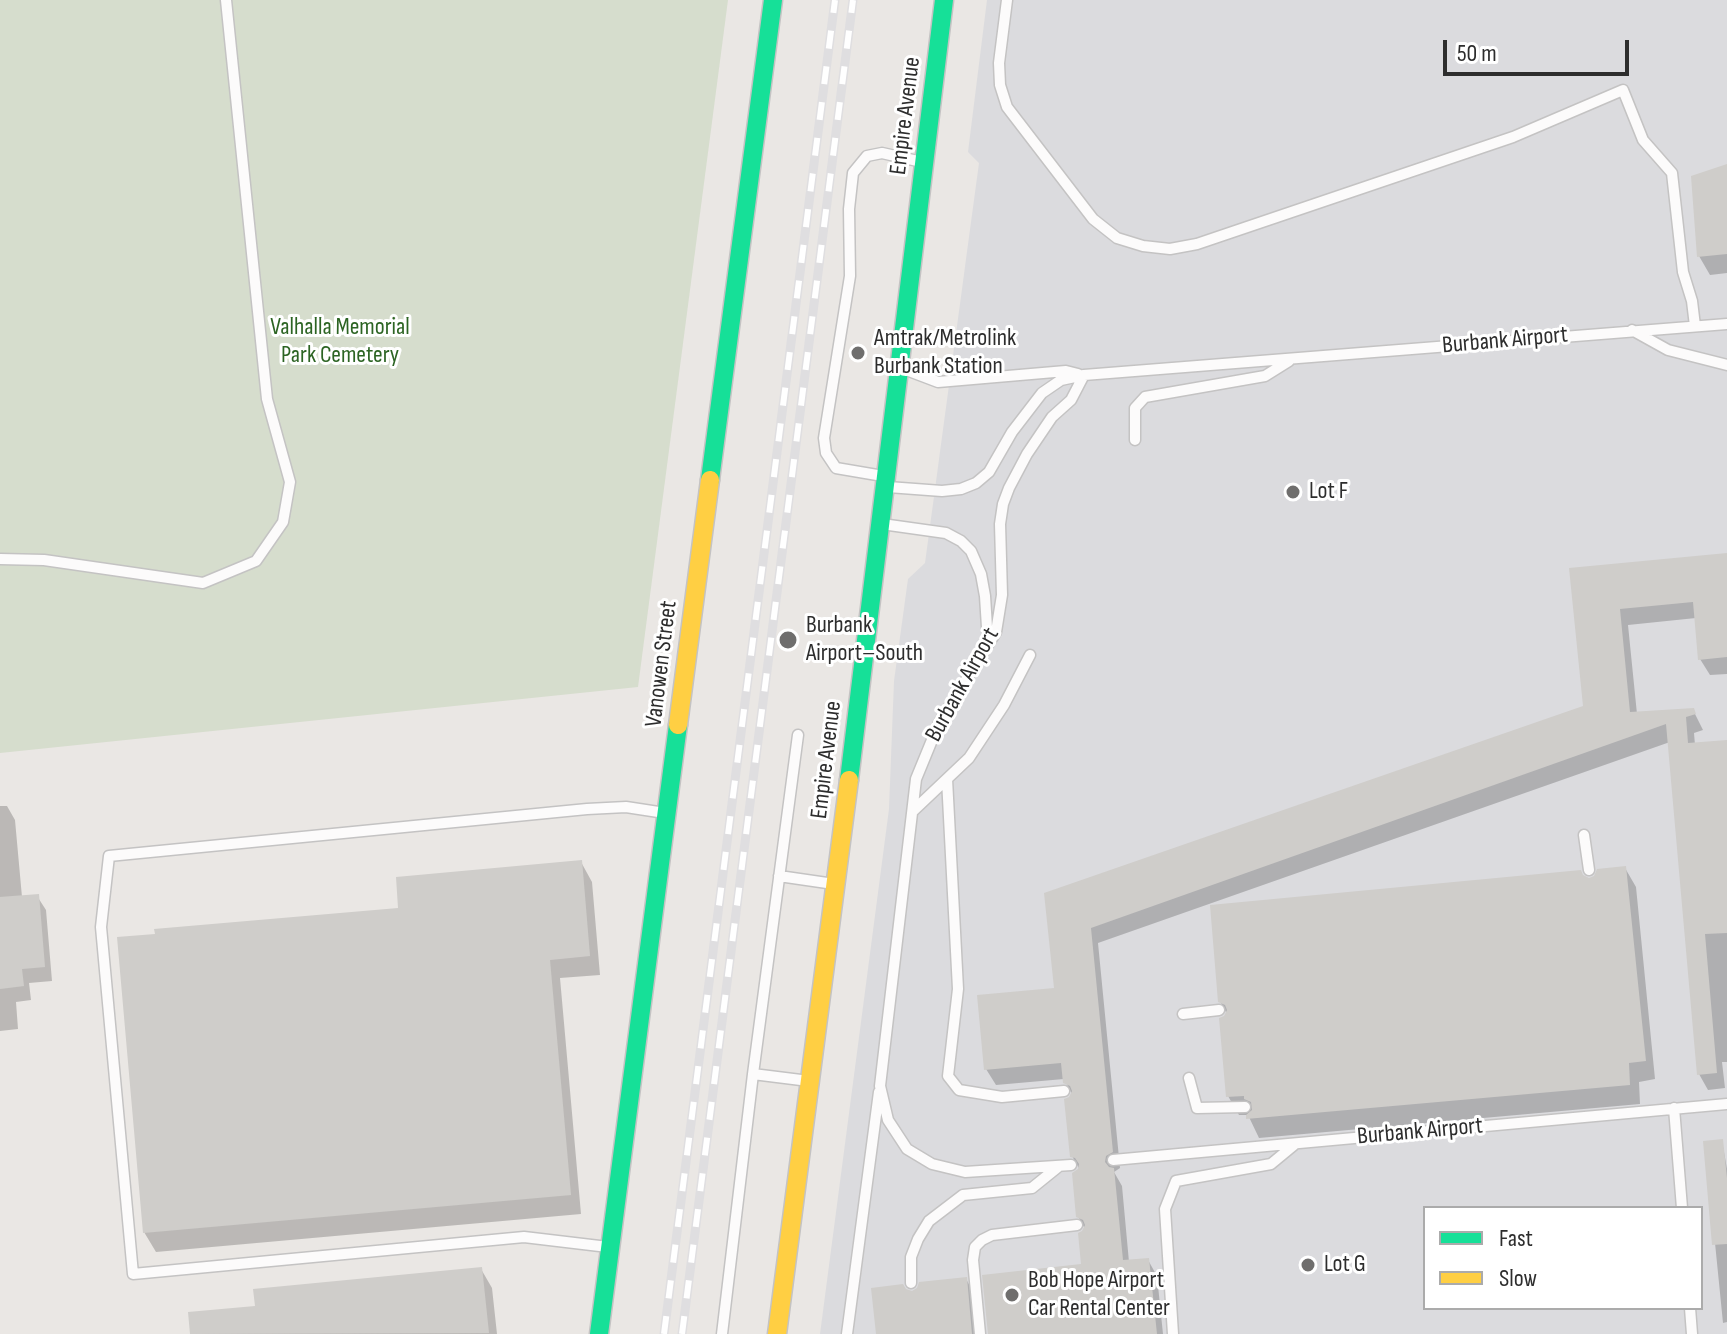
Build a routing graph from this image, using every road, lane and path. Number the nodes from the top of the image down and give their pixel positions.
1 (226, 0) edge
2 (773, 0) edge
3 (944, 0) edge
4 (1007, 0) edge
5 (924, 162) junction
6 (1727, 324) edge
7 (1695, 326) junction
8 (1630, 330) junction
9 (1290, 360) junction
10 (1727, 362) edge
11 (900, 367) junction
12 (1084, 375) junction
13 (1135, 440) dead end
14 (886, 481) junction
15 (879, 523) junction
16 (0, 559) edge
17 (988, 643) junction
18 (1030, 655) dead end
19 (798, 735) dead end
20 (947, 779) junction
21 (913, 811) junction
22 (667, 813) junction
23 (1584, 835) dead end
24 (1589, 870) dead end
25 (779, 876) junction
26 (836, 884) junction
27 (1219, 1010) dead end
28 (1183, 1014) dead end
29 (753, 1074) junction
30 (1189, 1078) dead end
31 (811, 1082) junction
32 (880, 1086) junction
33 (1064, 1091) dead end
34 (1727, 1104) edge
35 (1245, 1107) dead end
36 (1674, 1108) junction
37 (1296, 1144) junction
38 (1113, 1160) dead end
39 (1071, 1165) dead end
40 (1058, 1167) junction
41 (1682, 1206) edge
42 (1077, 1225) dead end
43 (611, 1247) junction
44 (911, 1283) dead end
45 (1690, 1310) edge
46 (599, 1334) edge
47 (722, 1334) edge
48 (777, 1334) edge
49 (847, 1334) edge
50 (980, 1334) edge
51 (1173, 1334) edge
52 (1692, 1334) edge

1 - 16 lane
2 - 22 main road, Vanowen Street
3 - 5 main road, Empire Avenue
4 - 7 lane
5 - 11 main road, Empire Avenue
5 - 14 lane
6 - 7 lane, Burbank Airport
7 - 8 lane, Burbank Airport
8 - 9 lane, Burbank Airport
8 - 10 lane
9 - 12 lane, Burbank Airport
9 - 13 lane
11 - 12 lane
11 - 14 main road, Empire Avenue
12 - 14 lane
12 - 17 lane, Burbank Airport
14 - 15 main road, Empire Avenue
15 - 17 lane
15 - 26 main road, Empire Avenue
17 - 21 lane, Burbank Airport
18 - 20 lane
19 - 25 lane
20 - 21 lane
20 - 33 lane
21 - 32 lane, Burbank Airport
22 - 43 main road, Vanowen Street
22 - 43 lane
23 - 24 lane
25 - 26 lane
25 - 29 lane
26 - 31 main road, Empire Avenue
27 - 28 lane
29 - 31 lane
29 - 47 lane
30 - 35 lane
31 - 48 main road, Empire Avenue
32 - 40 lane, Burbank Airport
32 - 49 lane
34 - 36 lane, Burbank Airport
36 - 37 lane, Burbank Airport
36 - 41 lane
37 - 38 lane, Burbank Airport
37 - 51 lane
39 - 40 lane, Burbank Airport
40 - 44 lane
42 - 50 lane
43 - 46 main road, Vanowen Street
45 - 52 lane

